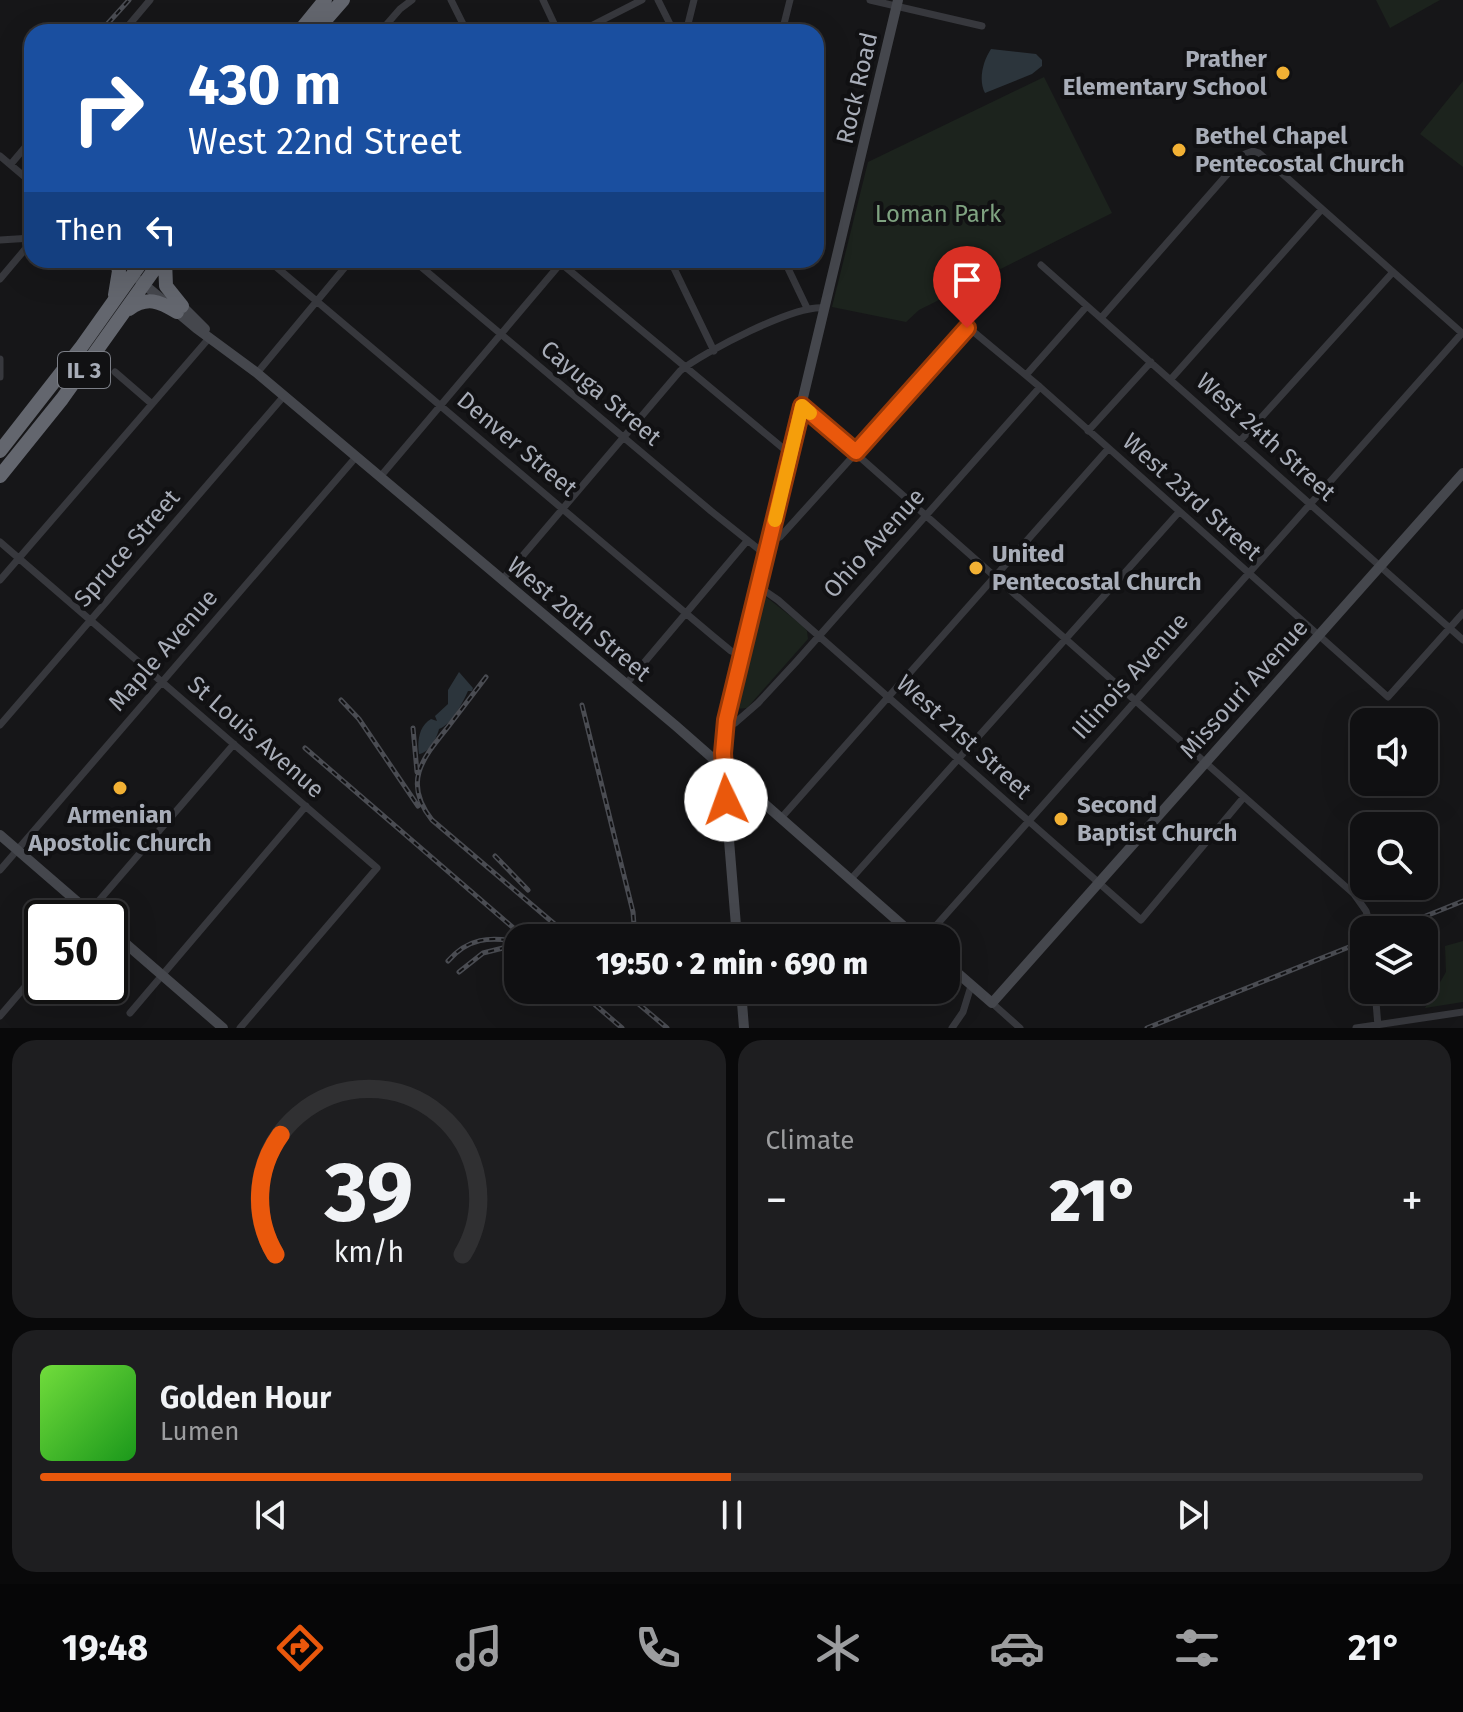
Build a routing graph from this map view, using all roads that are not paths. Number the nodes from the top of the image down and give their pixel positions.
1 (150, 0) edge
2 (325, 0) edge
3 (343, 0) edge
4 (412, 0) edge
5 (451, 0) edge
6 (543, 0) edge
7 (642, 0) edge
8 (658, 0) edge
9 (694, 0) edge
10 (790, 0) edge
11 (870, 0) edge
12 (898, 3) edge
13 (130, 24) edge
14 (306, 24) edge
15 (322, 24) edge
16 (387, 24) edge
17 (463, 24) edge
18 (554, 24) edge
19 (595, 24) edge
20 (670, 24) edge
21 (688, 24) edge
22 (784, 24) edge
23 (982, 26) dead end
24 (24, 149) edge
25 (0, 156) edge
26 (11, 164) junction
27 (24, 176) edge
28 (1322, 209) junction
29 (24, 239) edge
30 (0, 240) edge
31 (24, 249) edge
32 (1041, 265) dead end
33 (118, 268) edge
34 (164, 268) edge
35 (277, 268) edge
36 (344, 268) edge
37 (422, 268) edge
38 (553, 268) edge
39 (567, 268) edge
40 (674, 268) edge
41 (788, 268) edge
42 (139, 271) edge
43 (1393, 272) junction
44 (1, 276) edge
45 (316, 301) junction
46 (1087, 306) junction
47 (807, 308) junction
48 (825, 308) junction
49 (179, 309) junction
50 (117, 310) junction
51 (1101, 318) junction
52 (500, 334) junction
53 (1462, 334) edge
54 (211, 337) junction
55 (714, 351) junction
56 (0, 359) edge
57 (1151, 362) junction
58 (685, 367) junction
59 (115, 372) dead end
60 (257, 373) junction
61 (1026, 375) junction
62 (0, 377) edge
63 (1171, 379) junction
64 (1040, 387) junction
65 (284, 396) junction
66 (152, 404) junction
67 (439, 405) junction
68 (802, 406) junction
69 (1088, 431) junction
70 (622, 437) junction
71 (1240, 441) junction
72 (1108, 449) junction
73 (0, 451) edge
74 (856, 452) junction
75 (790, 454) junction
76 (356, 457) junction
77 (1463, 473) edge
78 (0, 476) edge
79 (380, 477) junction
80 (1310, 504) junction
81 (562, 509) junction
82 (1179, 512) junction
83 (926, 515) junction
84 (780, 537) dead end
85 (747, 541) junction
86 (0, 542) edge
87 (766, 555) junction
88 (19, 558) junction
89 (1380, 566) junction
90 (1248, 573) junction
91 (996, 576) junction
92 (0, 580) edge
93 (502, 580) junction
94 (759, 587) junction
95 (686, 613) junction
96 (1463, 613) edge
97 (91, 620) junction
98 (1449, 629) junction
99 (819, 636) junction
100 (1318, 636) junction
101 (1065, 638) junction
102 (1463, 640) edge
103 (742, 655) junction
104 (162, 682) junction
105 (626, 684) junction
106 (889, 697) junction
107 (1135, 700) junction
108 (735, 723) dead end
109 (0, 725) edge
110 (234, 744) junction
111 (958, 758) junction
112 (1205, 762) junction
113 (724, 767) junction
114 (758, 797) junction
115 (1244, 797) junction
116 (306, 806) junction
117 (782, 817) junction
118 (728, 820) junction
119 (1029, 821) junction
120 (0, 835) edge
121 (17, 850) junction
122 (0, 870) edge
123 (851, 879) junction
124 (1099, 883) junction
125 (72, 900) edge
126 (103, 900) edge
127 (1368, 916) edge
128 (736, 924) edge
129 (901, 924) edge
130 (937, 924) edge
131 (128, 946) edge
132 (162, 975) junction
133 (960, 976) edge
134 (971, 986) junction
135 (24, 988) edge
136 (992, 1003) junction
137 (742, 1004) edge
138 (1376, 1004) edge
139 (1463, 1012) edge
140 (130, 1013) dead end
141 (0, 1016) edge
142 (1378, 1026) edge
143 (223, 1028) edge
144 (240, 1028) edge
145 (744, 1028) edge
146 (952, 1028) edge
147 (1020, 1028) edge
148 (1356, 1028) edge

1 - 13 street
2 - 14 highway
3 - 15 highway
4 - 16 street
5 - 17 street
6 - 18 street
7 - 19 street
8 - 20 street
9 - 21 street
10 - 22 street
11 - 12 street
12 - 23 street
12 - 48 street, Rock Road
24 - 26 street
25 - 26 street
26 - 27 street
28 - 43 street
28 - 51 street
28 - 63 street
29 - 30 street
31 - 44 street
32 - 46 street, West 24th Street
33 - 50 highway
34 - 49 highway
35 - 45 street, Denver Street
36 - 45 street
37 - 52 street, Cayuga Street
38 - 52 street
39 - 58 street
40 - 55 street
41 - 47 street
42 - 49 street, West 20th Street
42 - 50 highway, IL 3
43 - 53 street
43 - 71 street
45 - 60 street
45 - 67 street, Denver Street
46 - 51 street, West 24th Street
46 - 61 street
47 - 48 street
47 - 55 street
48 - 68 street, Rock Road
49 - 50 highway
49 - 54 street, West 20th Street
50 - 73 highway, IL 3
50 - 78 highway, IL 3
51 - 57 street, West 24th Street
52 - 67 street
52 - 70 street, Cayuga Street
53 - 80 street, Illinois Avenue
54 - 60 street, West 20th Street
54 - 66 street
55 - 58 street
56 - 62 street
57 - 63 street, West 24th Street
57 - 69 street
58 - 70 street
58 - 75 street
59 - 66 street
60 - 65 street, West 20th Street
61 - 64 street, West 23rd Street
61 - 74 street, West 23rd Street
63 - 71 street, West 24th Street
64 - 69 street, West 23rd Street
64 - 83 street, Ohio Avenue
65 - 76 street, West 20th Street
65 - 97 street, Spruce Street
66 - 88 street
67 - 79 street
67 - 81 street, Denver Street
68 - 74 street
68 - 75 street, Rock Road
69 - 72 street, West 23rd Street
70 - 81 street
70 - 85 street, Cayuga Street
71 - 80 street, West 24th Street
72 - 82 street, West 23rd Street
72 - 91 street
74 - 83 street
74 - 84 street
75 - 87 street, Rock Road
76 - 79 street, West 20th Street
76 - 104 street, Maple Avenue
77 - 89 street, Missouri Avenue
79 - 93 street, West 20th Street
80 - 89 street, West 24th Street
80 - 90 street, Illinois Avenue
81 - 93 street
81 - 95 street, Denver Street
82 - 90 street, West 23rd Street
82 - 101 street
83 - 91 street
83 - 99 street, Ohio Avenue
85 - 87 street, Cayuga Street
85 - 95 street
86 - 88 street, St Louis Avenue
87 - 94 street, Rock Road
88 - 92 street
88 - 97 street, St Louis Avenue
89 - 98 street, West 24th Street
89 - 100 street, Missouri Avenue
90 - 100 street, West 23rd Street
90 - 107 street, Illinois Avenue
91 - 101 street
91 - 106 street
93 - 105 street, West 20th Street
94 - 99 street, West 21st Street
94 - 103 street, Rock Road
95 - 103 street, Denver Street
95 - 105 street
96 - 98 street
97 - 104 street, St Louis Avenue
97 - 109 street, Spruce Street
98 - 100 street, West 23rd Street
98 - 102 street, West 24th Street
99 - 106 street, West 21st Street
99 - 108 street, Ohio Avenue
100 - 112 street, Missouri Avenue
101 - 107 street
101 - 111 street
103 - 113 street, Rock Road
104 - 110 street, St Louis Avenue
104 - 121 street, Maple Avenue
105 - 113 street, West 20th Street
106 - 111 street, West 21st Street
106 - 117 street
107 - 112 street
107 - 119 street, Illinois Avenue
110 - 116 street, St Louis Avenue
110 - 126 street
111 - 119 street, West 21st Street
111 - 123 street
112 - 115 street
112 - 124 street, Missouri Avenue
113 - 114 street, West 20th Street
113 - 118 street, Rock Road
114 - 117 street, West 20th Street
114 - 118 street
115 - 124 street, West 21st Street
115 - 127 street
116 - 132 street
116 - 144 street, St Louis Avenue
117 - 123 street, West 20th Street
118 - 128 street, Rock Road
119 - 124 street, West 21st Street
119 - 130 street, Illinois Avenue
120 - 121 street
121 - 122 street, Maple Avenue
121 - 125 street
123 - 129 street, West 20th Street
124 - 136 street, Missouri Avenue
131 - 132 street
132 - 140 street
132 - 143 street
133 - 134 street
134 - 136 street
134 - 146 street
135 - 141 street
136 - 147 street
137 - 145 street
138 - 142 street
139 - 142 street
142 - 148 street

